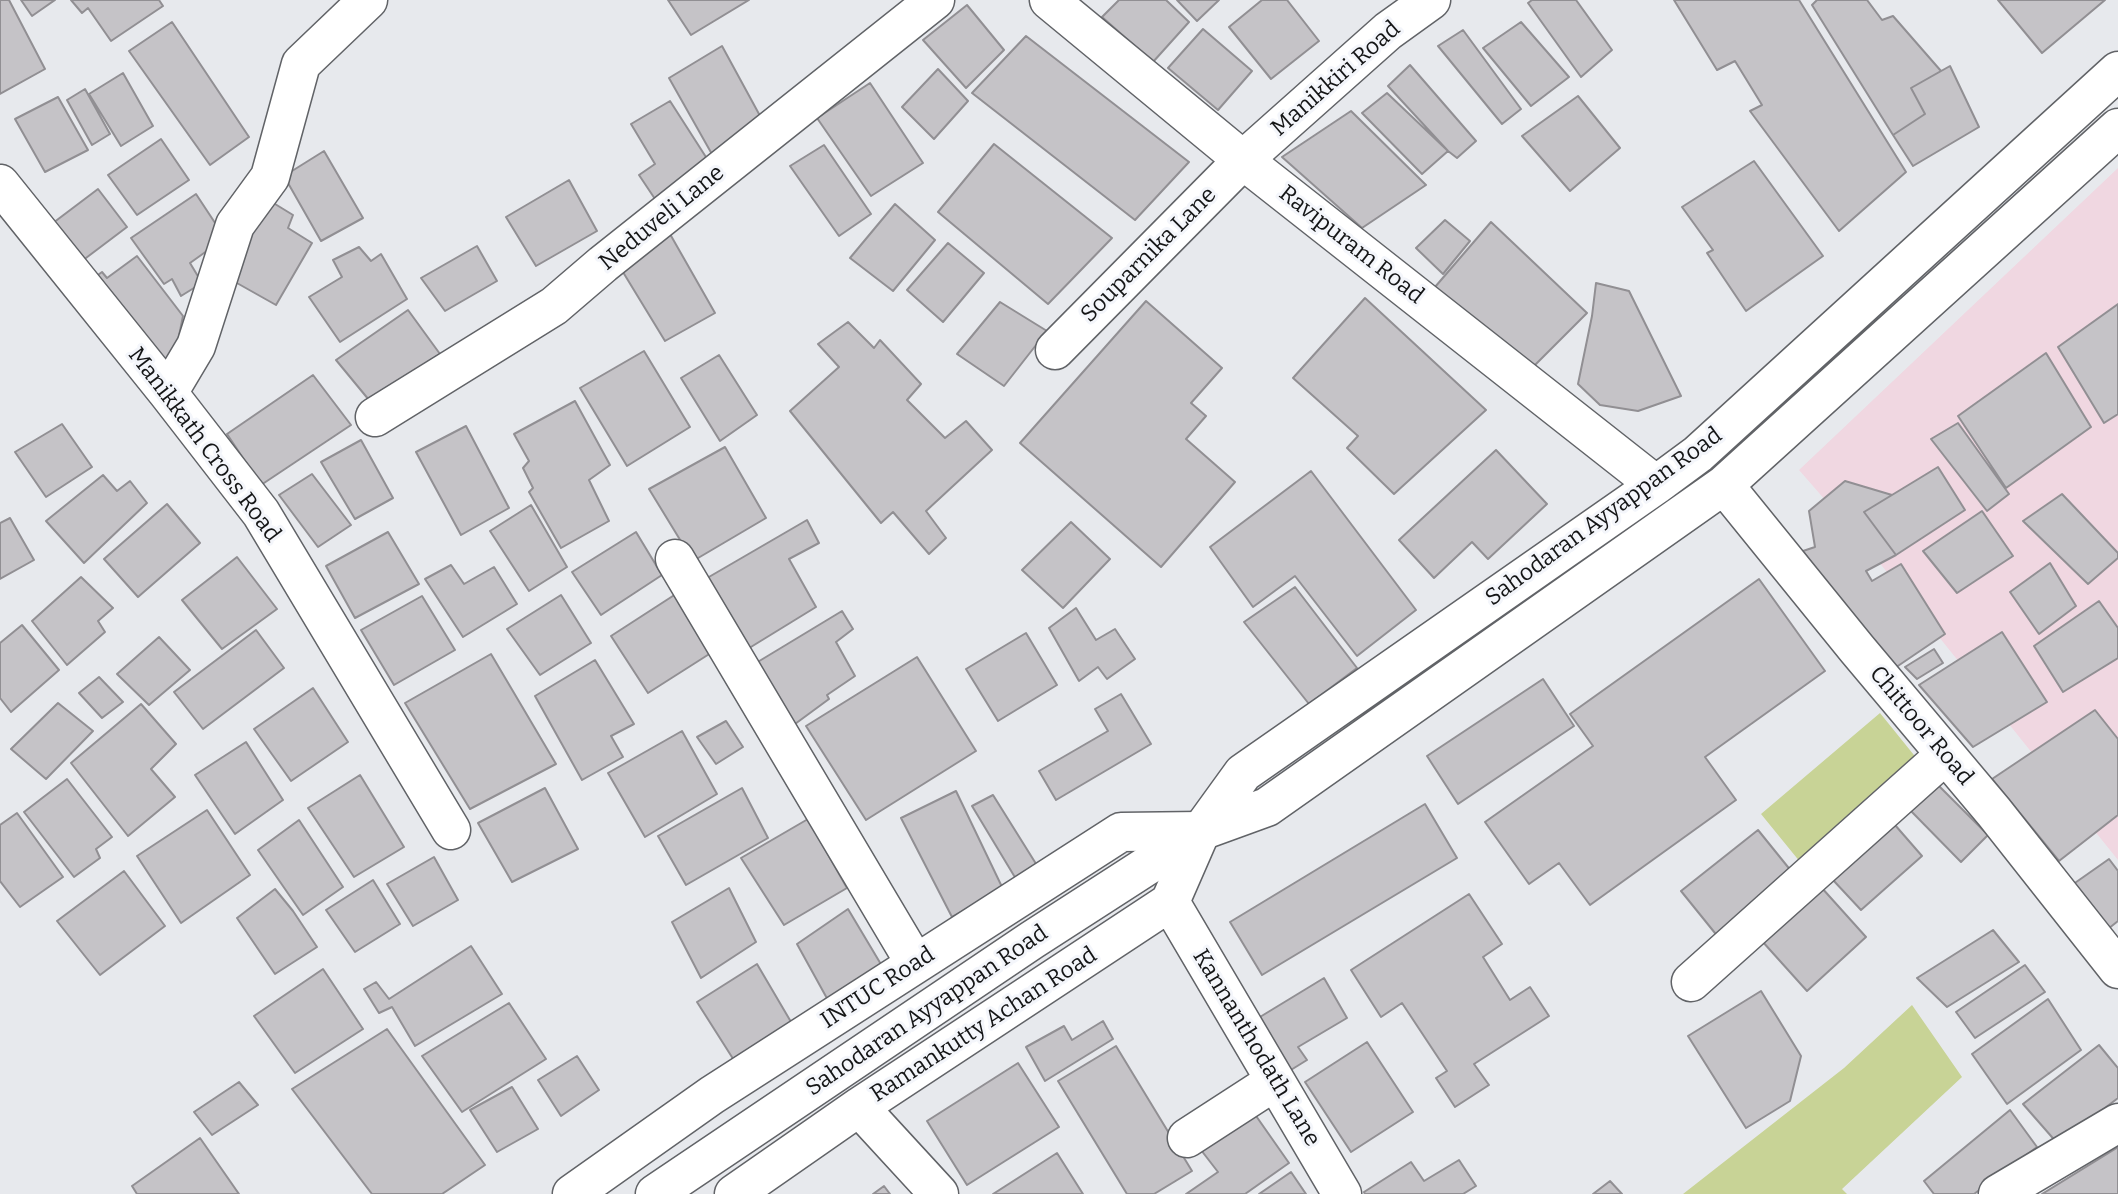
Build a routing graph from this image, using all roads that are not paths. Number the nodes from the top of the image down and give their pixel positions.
1 (368, 0) edge
2 (934, 0) edge
3 (1049, 0) edge
4 (1431, 0) edge
5 (2118, 71) edge
6 (2118, 128) edge
7 (1243, 160) junction
8 (0, 184) edge
9 (1055, 350) dead end
10 (168, 393) junction
11 (375, 417) dead end
12 (1656, 485) junction
13 (1724, 485) junction
14 (675, 559) dead end
15 (1945, 755) junction
16 (451, 830) dead end
17 (1201, 831) junction
18 (1170, 902) junction
19 (915, 964) junction
20 (2118, 969) edge
21 (1690, 982) dead end
22 (1275, 1081) junction
23 (859, 1107) junction
24 (2118, 1123) edge
25 (1187, 1138) dead end
26 (572, 1194) edge
27 (655, 1194) edge
28 (734, 1194) edge
29 (939, 1194) edge
30 (1342, 1194) edge
31 (1998, 1194) edge

1 - 10 street
2 - 11 street, Neduveli Lane
3 - 7 street, Ravipuram Road
4 - 7 street, Manikkiri Road
5 - 12 street, Sahodaran Ayyappan Road
6 - 13 street, Sahodaran Ayyappan Road
7 - 9 street, Souparnika Lane
7 - 12 street, Ravipuram Road
8 - 10 street, Manikkath Cross Road
10 - 16 street, Manikkath Cross Road
12 - 17 street, Sahodaran Ayyappan Road
13 - 15 street, Chittoor Road
13 - 17 street, Sahodaran Ayyappan Road
14 - 19 street
15 - 20 street, Chittoor Road
15 - 21 street
17 - 18 street
17 - 19 street, INTUC Road
17 - 27 street, Sahodaran Ayyappan Road
18 - 22 street, Kannanthodath Lane
18 - 23 street, Ramankutty Achan Road
19 - 26 street, INTUC Road
22 - 25 street
22 - 30 street, Kannanthodath Lane
23 - 28 street, Ramankutty Achan Road
23 - 29 street
24 - 31 street

